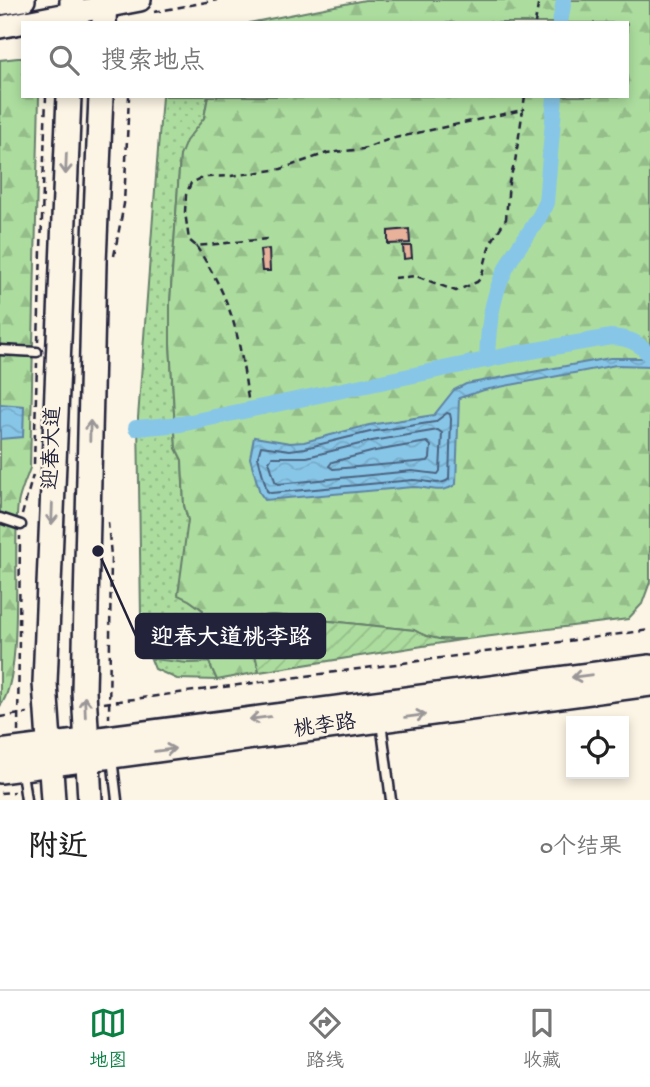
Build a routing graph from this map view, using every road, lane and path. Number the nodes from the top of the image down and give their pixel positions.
1 (24, 0) edge
2 (140, 0) edge
3 (539, 0) edge
4 (0, 4) edge
5 (105, 10) edge
6 (72, 12) edge
7 (29, 21) edge
8 (535, 21) edge
9 (21, 23) edge
10 (0, 27) edge
11 (46, 98) edge
12 (69, 98) edge
13 (101, 98) edge
14 (129, 98) edge
15 (525, 98) edge
16 (522, 110) junction
17 (68, 131) junction
18 (100, 132) junction
19 (267, 239) dead end
20 (196, 246) junction
21 (113, 264) dead end
22 (394, 278) dead end
23 (0, 350) edge
24 (37, 352) junction
25 (248, 399) dead end
26 (107, 512) dead end
27 (0, 518) edge
28 (21, 525) junction
29 (48, 601) junction
30 (86, 603) junction
31 (650, 630) edge
32 (650, 667) edge
33 (650, 684) edge
34 (109, 702) junction
35 (85, 705) junction
36 (46, 710) junction
37 (380, 711) junction
38 (18, 714) junction
39 (0, 717) edge
40 (98, 749) junction
41 (48, 755) junction
42 (10, 760) edge
43 (26, 800) edge
44 (53, 800) edge
45 (90, 800) edge
46 (117, 800) edge
47 (391, 800) edge

1 - 4 street
2 - 5 street
3 - 8 path
5 - 6 street
6 - 7 street
9 - 10 street
11 - 24 path
12 - 17 main road, 迎春大道
13 - 18 main road, 迎春大道
14 - 21 path
15 - 16 path
16 - 20 path
16 - 22 path
17 - 18 main road
17 -> 29 main road, 迎春大道
30 -> 18 main road, 迎春大道
19 - 20 path
20 - 25 path
23 - 24 lane
24 - 28 path
26 - 34 path
27 - 28 lane
28 - 38 path
29 - 30 main road
29 - 36 main road, 迎春大道
30 - 35 main road, 迎春大道
31 - 34 path
32 -> 37 main road, 桃李路
37 -> 33 main road, 桃李路
34 - 35 path
34 - 40 path
40 -> 35 main road, 迎春大道
36 - 38 path
36 - 41 main road, 迎春大道
37 - 40 main road, 桃李路
37 - 47 lane
38 - 39 path
38 - 42 path
40 - 41 main road, 桃李路
40 - 45 main road, 迎春大道
40 - 46 lane
41 - 42 main road, 桃李路
41 - 44 main road, 迎春大道
42 - 43 lane

